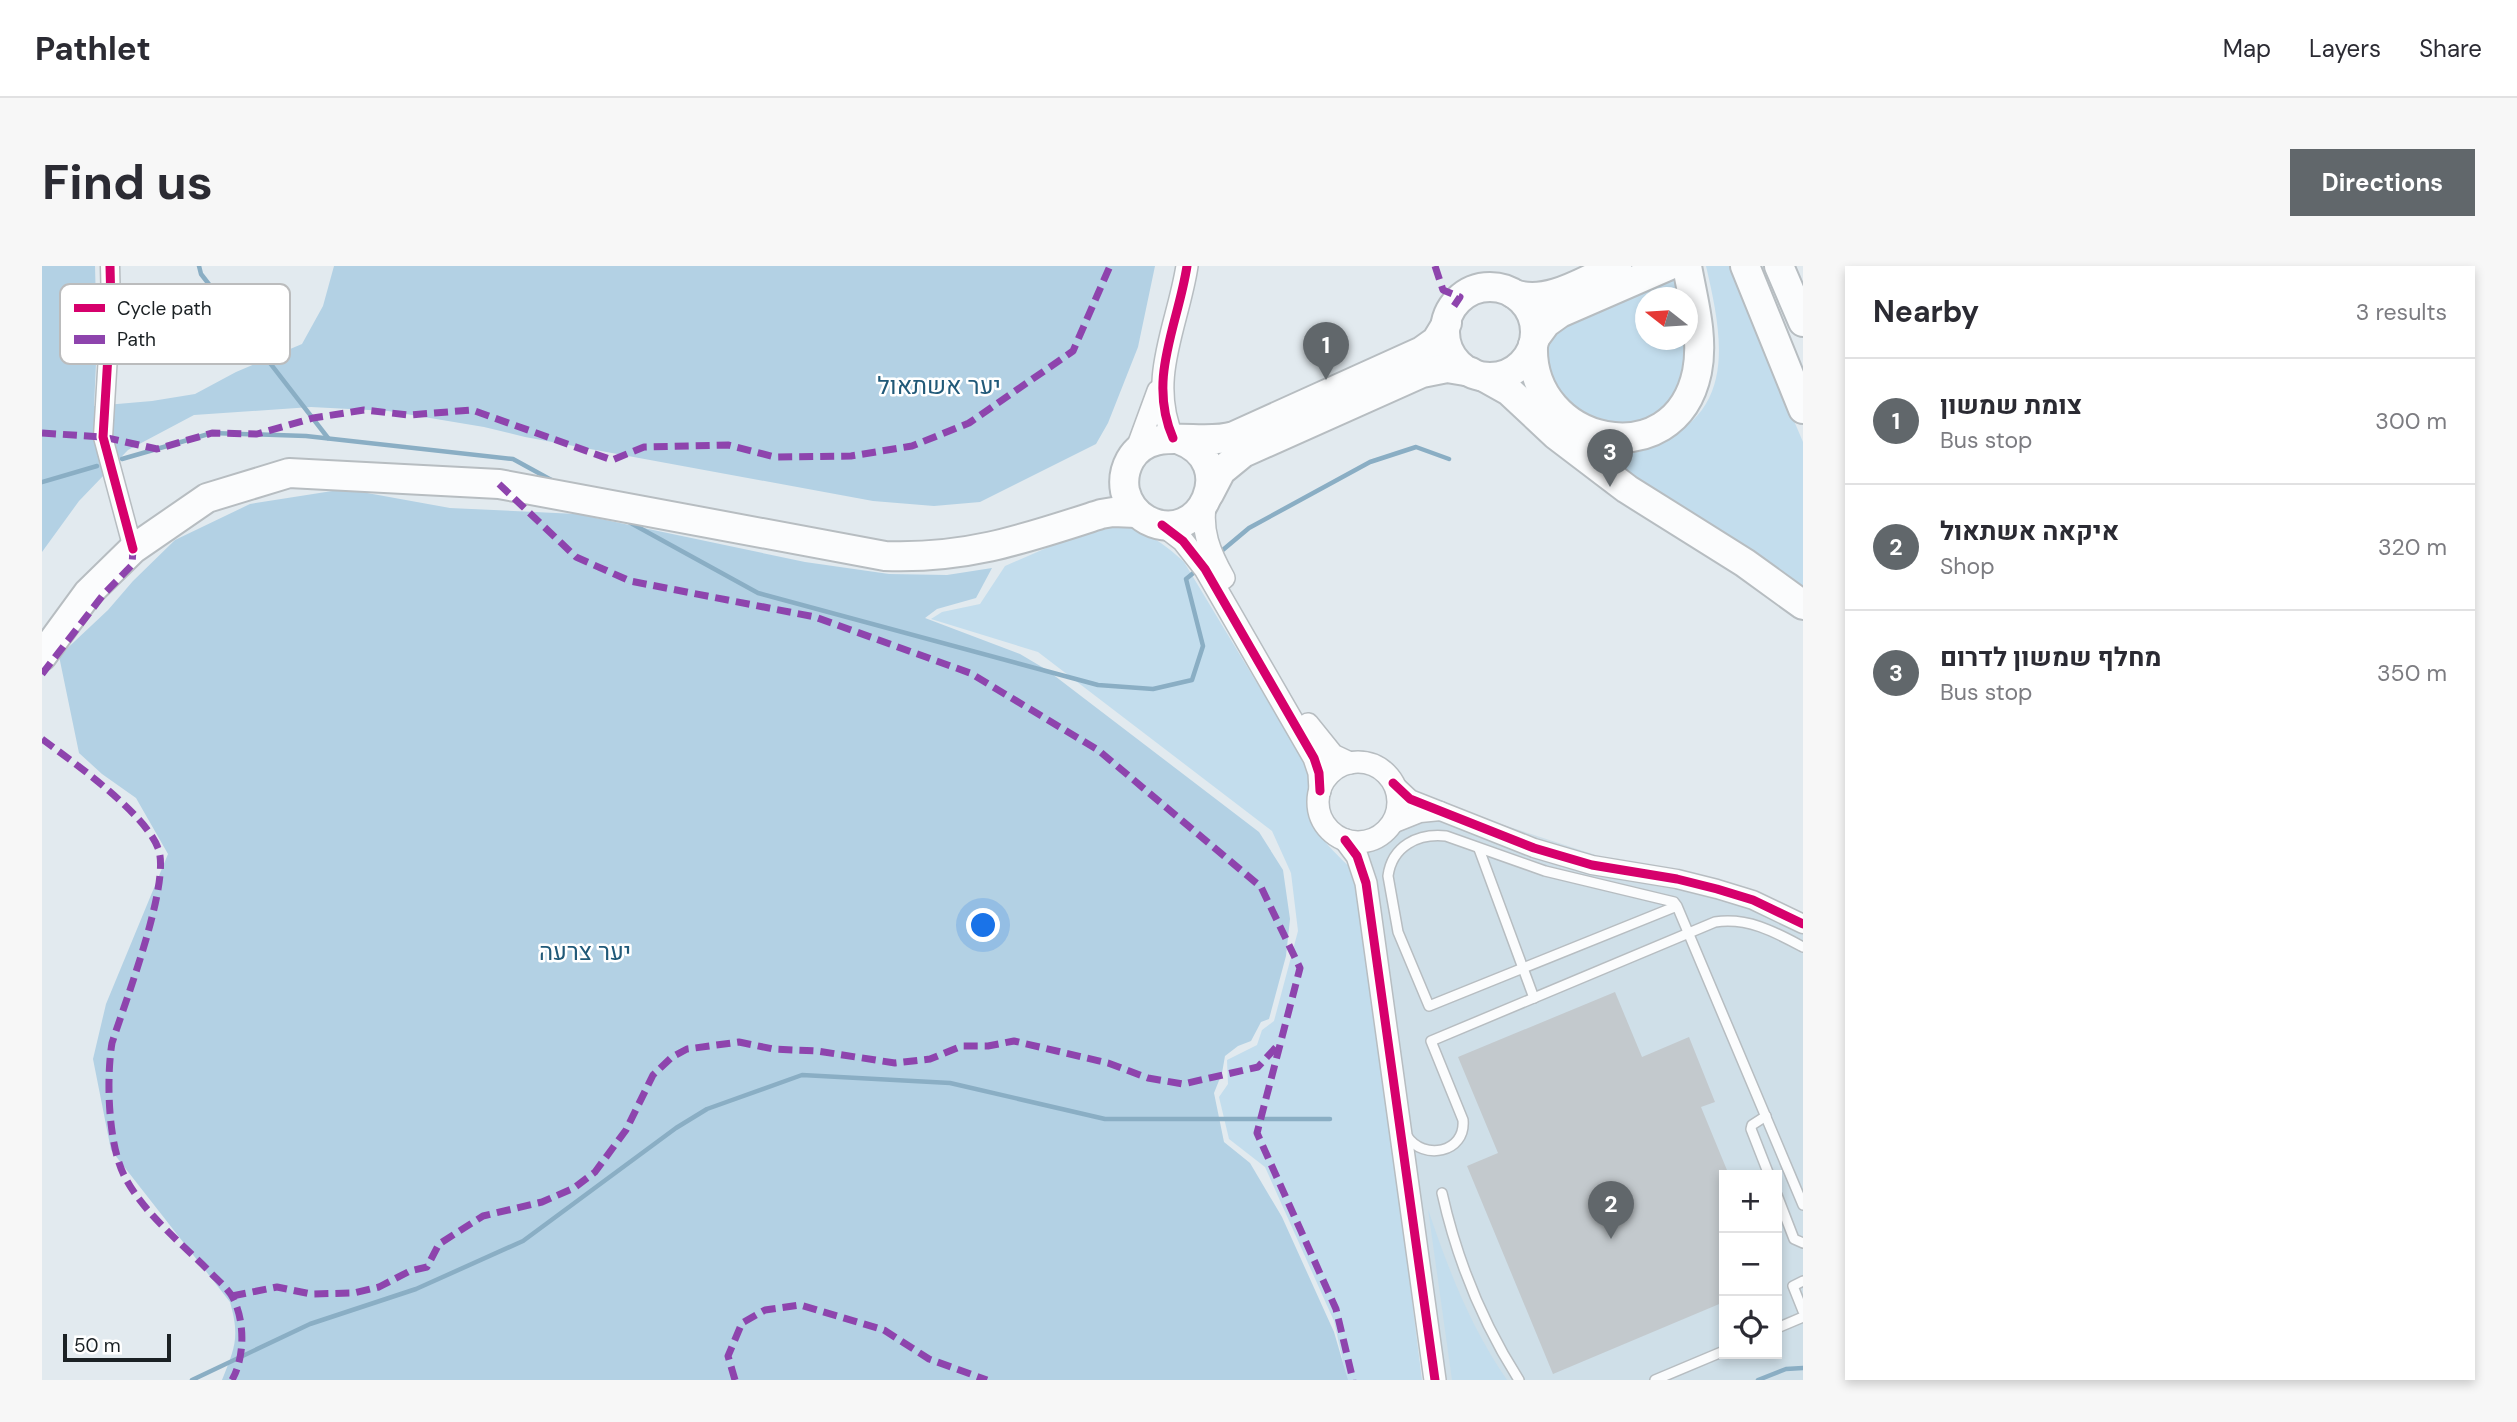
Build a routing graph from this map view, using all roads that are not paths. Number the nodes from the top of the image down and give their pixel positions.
1 (110, 266) edge
2 (1187, 266) edge
3 (1617, 266) edge
4 (1668, 266) edge
5 (1686, 266) edge
6 (1745, 266) edge
7 (1779, 266) edge
8 (110, 284) edge
9 (1514, 294) junction
10 (1803, 322) edge
11 (1447, 323) junction
12 (1534, 341) junction
13 (107, 364) edge
14 (1163, 372) junction
15 (1477, 374) junction
16 (1803, 409) edge
17 (1177, 439) junction
18 (1131, 460) junction
19 (1208, 497) junction
20 (1149, 519) junction
21 (831, 547) junction
22 (133, 549) junction
23 (1207, 560) junction
24 (1803, 605) edge
25 (42, 656) edge
26 (1350, 763) junction
27 (1393, 783) junction
28 (1320, 790) junction
29 (1445, 811) junction
30 (1386, 830) junction
31 (1345, 840) junction
32 (1479, 849) junction
33 (1366, 883) junction
34 (1677, 906) junction
35 (1803, 924) edge
36 (1689, 933) junction
37 (1803, 947) edge
38 (1523, 968) junction
39 (1534, 998) junction
40 (1766, 1116) junction
41 (1399, 1118) junction
42 (1767, 1170) edge
43 (1442, 1193) dead end
44 (1803, 1205) edge
45 (1782, 1208) edge
46 (1803, 1243) edge
47 (1803, 1281) edge
48 (1803, 1311) edge
49 (1803, 1317) edge
50 (1782, 1326) edge
51 (1719, 1353) edge
52 (1435, 1380) edge
53 (1519, 1380) edge
54 (1655, 1380) edge

1 - 8 street
2 - 14 street
3 - 9 highway
4 - 12 highway
5 - 12 highway
6 - 16 highway
7 - 10 highway
9 - 11 highway
9 - 12 highway
11 - 15 highway
11 - 17 highway
12 - 15 highway
13 - 22 street
14 - 17 street
14 - 18 street
15 - 19 highway
15 - 24 highway
17 - 18 highway
17 - 19 highway
18 - 20 highway
18 - 21 highway
19 - 20 highway
19 - 23 street
20 - 21 highway
20 - 23 street
21 - 22 highway
22 - 25 highway
23 - 26 street
23 - 28 street
26 - 27 street
26 - 28 street
27 - 29 street
27 - 30 street
28 - 31 street
29 - 30 street
29 - 35 street
30 - 31 street
30 - 33 street
31 - 33 street
32 - 34 lane
32 - 38 lane
32 - 38 lane
33 - 41 street
34 - 36 lane
34 - 38 lane
36 - 37 lane
36 - 39 lane
36 - 40 lane
38 - 39 lane
39 - 41 lane
40 - 42 lane
40 - 44 lane
41 - 52 street
43 - 53 lane
45 - 46 lane
47 - 48 lane
49 - 50 lane
51 - 54 lane

